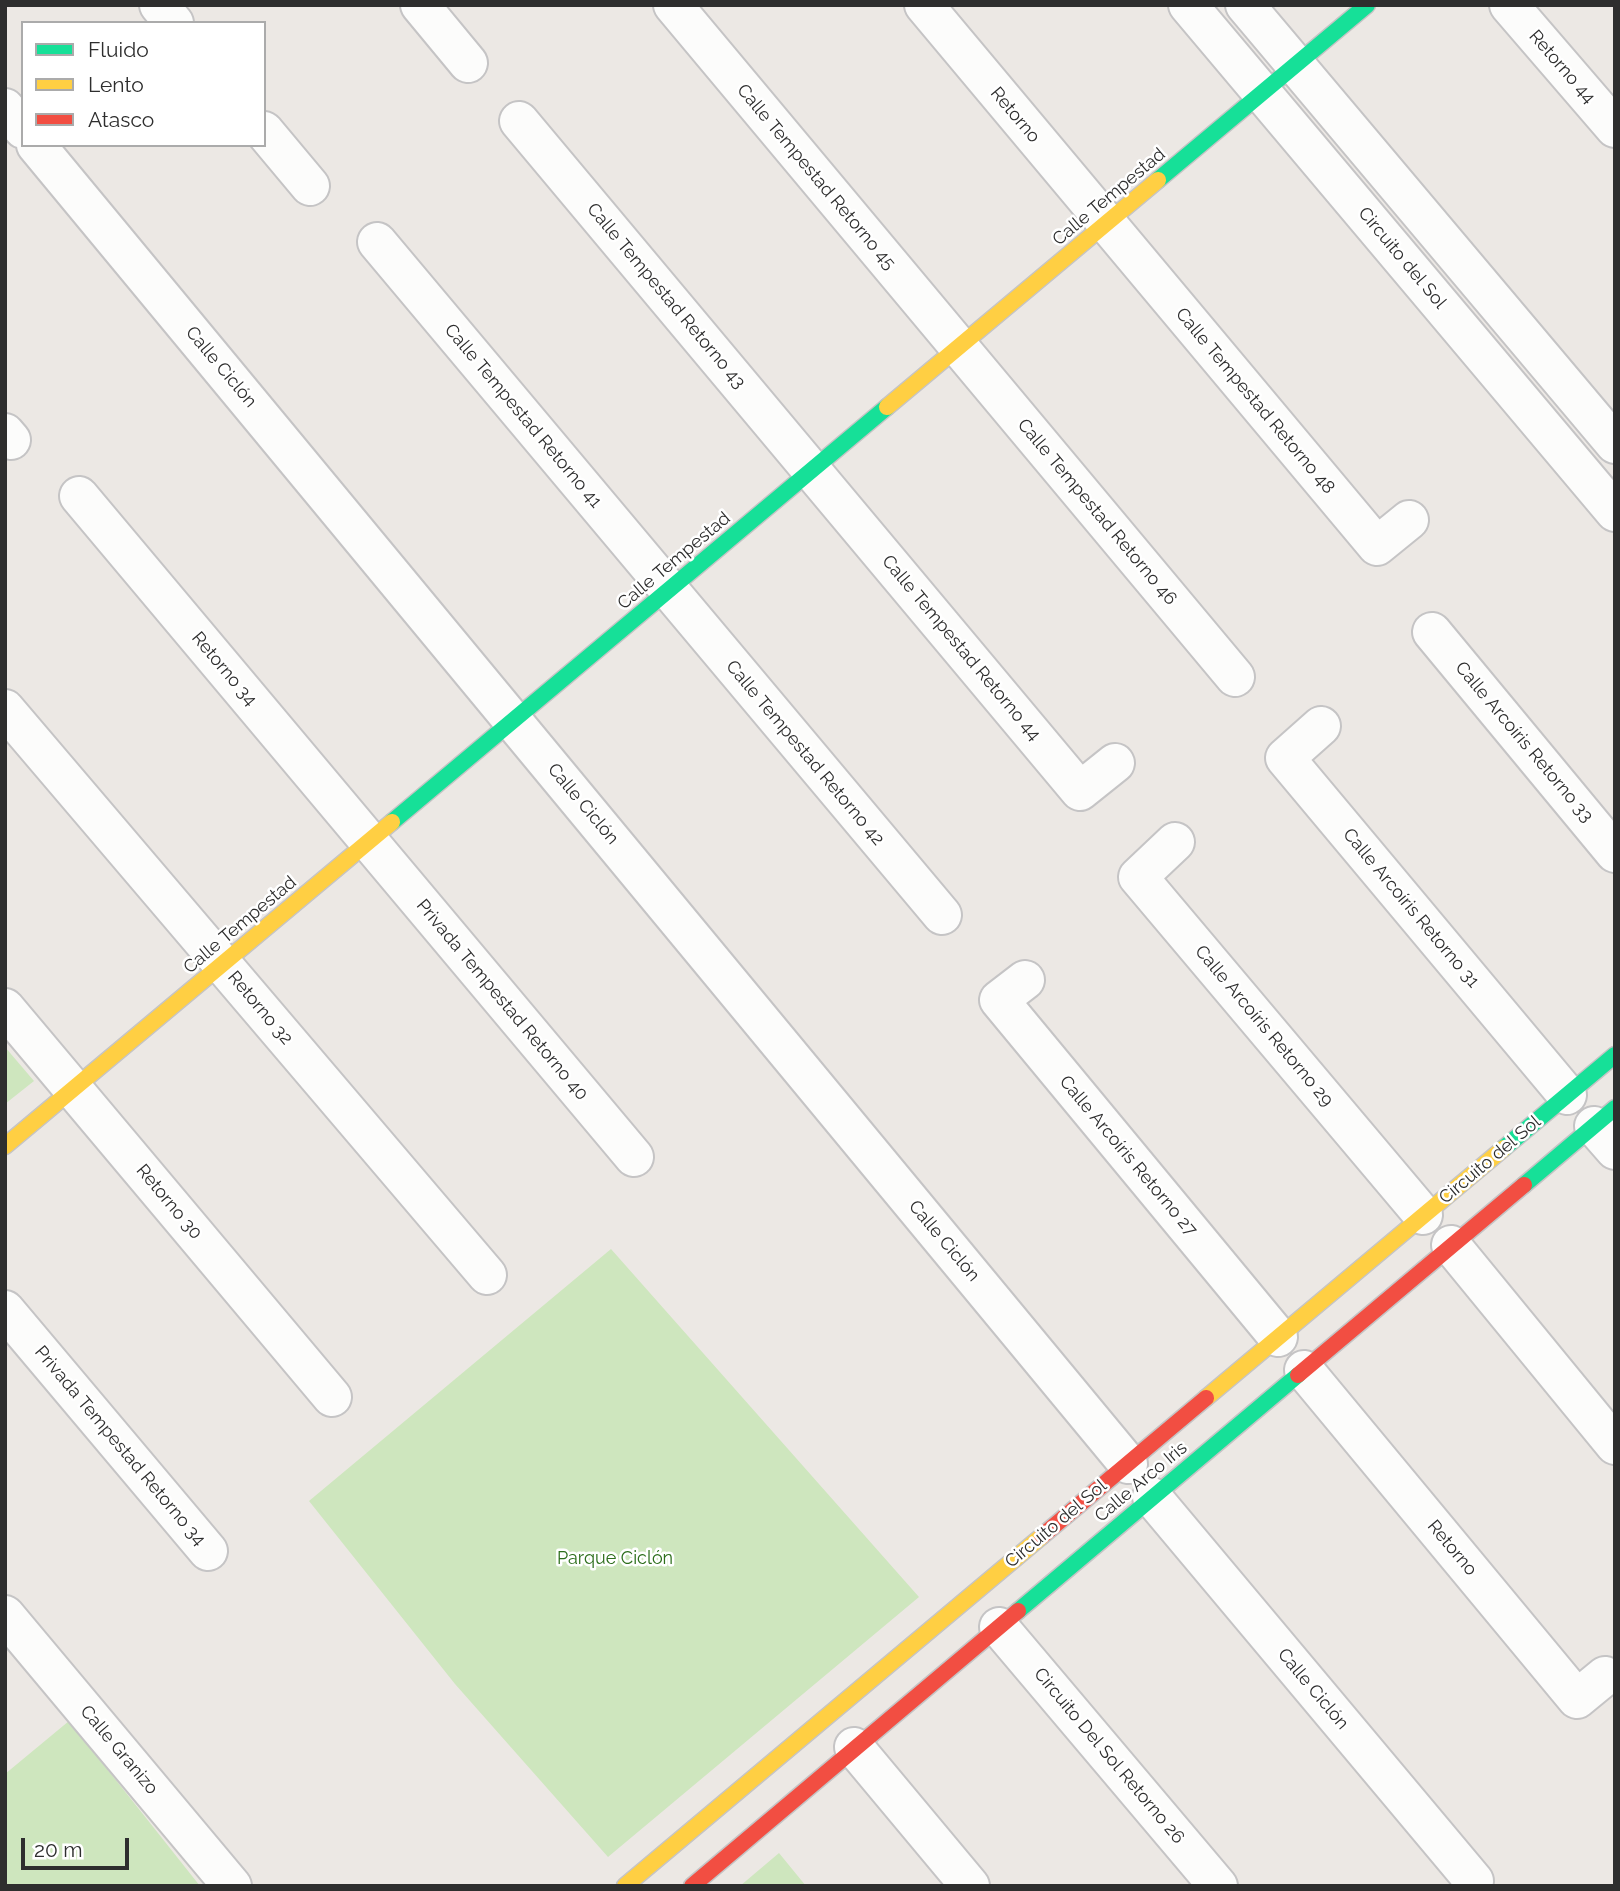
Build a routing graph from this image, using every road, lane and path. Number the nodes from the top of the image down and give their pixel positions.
1 (159, 5) edge
2 (420, 5) edge
3 (673, 5) edge
4 (924, 5) edge
5 (1188, 5) edge
6 (1245, 5) edge
7 (1367, 5) edge
8 (1509, 5) edge
9 (172, 21) edge
10 (468, 63) dead end
11 (1295, 65) junction
12 (1263, 93) junction
13 (5, 108) edge
14 (519, 121) dead end
15 (21, 127) edge
16 (1615, 128) edge
17 (266, 133) edge
18 (38, 147) edge
19 (310, 186) dead end
20 (1106, 225) junction
21 (377, 242) dead end
22 (959, 348) junction
23 (1615, 444) edge
24 (813, 470) junction
25 (79, 496) dead end
26 (1615, 512) edge
27 (1409, 520) dead end
28 (669, 590) junction
29 (1432, 632) dead end
30 (1235, 677) dead end
31 (5, 709) edge
32 (514, 720) junction
33 (1321, 726) dead end
34 (1115, 763) dead end
35 (370, 842) junction
36 (1175, 842) dead end
37 (1615, 853) edge
38 (942, 915) dead end
39 (222, 964) junction
40 (1025, 980) dead end
41 (5, 1008) edge
42 (1615, 1055) edge
43 (74, 1090) junction
44 (1567, 1095) junction
45 (1608, 1128) edge
46 (5, 1146) edge
47 (634, 1157) dead end
48 (1423, 1215) junction
49 (1451, 1245) junction
50 (487, 1275) dead end
51 (5, 1310) edge
52 (1278, 1337) junction
53 (1304, 1370) junction
54 (332, 1396) dead end
55 (1615, 1445) edge
56 (1128, 1464) junction
57 (1152, 1497) junction
58 (208, 1551) dead end
59 (5, 1615) edge
60 (999, 1627) junction
61 (1605, 1676) dead end
62 (854, 1747) junction
63 (650, 1865) junction
64 (664, 1879) dead end
65 (1474, 1881) dead end
66 (232, 1886) edge
67 (625, 1886) edge
68 (692, 1886) edge
69 (971, 1886) edge
70 (1218, 1886) edge

1 - 9 street
2 - 10 street
3 - 22 street, Calle Tempestad Retorno 45
4 - 20 street, Retorno
5 - 12 street, Circuito del Sol
6 - 11 street
7 - 11 street, Calle Tempestad
8 - 16 street, Retorno 44
11 - 12 street, Calle Tempestad
11 - 23 street
12 - 20 street, Calle Tempestad
12 - 26 street, Circuito del Sol
13 - 15 street
14 - 24 street, Calle Tempestad Retorno 43
17 - 19 street
18 - 32 street, Calle Ciclón
20 - 22 street, Calle Tempestad
20 - 27 street, Calle Tempestad Retorno 48
21 - 28 street, Calle Tempestad Retorno 41
22 - 24 street, Calle Tempestad
22 - 30 street, Calle Tempestad Retorno 46
24 - 28 street, Calle Tempestad
24 - 34 street, Calle Tempestad Retorno 44
25 - 35 street, Retorno 34
28 - 32 street, Calle Tempestad
28 - 38 street, Calle Tempestad Retorno 42
29 - 37 street, Calle Arcoíris Retorno 33
31 - 39 street, Retorno 32
32 - 35 street, Calle Tempestad
32 - 56 street, Calle Ciclón
33 - 44 street, Calle Arcoíris Retorno 31
35 - 39 street, Calle Tempestad
35 - 47 street, Privada Tempestad Retorno 40
36 - 48 street, Calle Arcoíris Retorno 29
39 - 43 street, Calle Tempestad
39 - 50 street, Retorno 32
40 - 52 street, Calle Arcoíris Retorno 27
41 - 43 street, Retorno 30
42 - 44 street, Circuito del Sol
43 - 46 street, Calle Tempestad
43 - 54 street, Retorno 30
44 - 48 street, Circuito del Sol
45 - 49 street, Calle Arco Iris
48 - 52 street, Circuito del Sol
49 - 53 street, Calle Arco Iris
49 - 55 street
51 - 58 street, Privada Tempestad Retorno 34
52 - 56 street, Circuito del Sol
53 - 57 street, Calle Arco Iris
53 - 61 street, Retorno
56 - 63 street, Circuito del Sol
57 - 60 street, Calle Arco Iris
57 - 65 street, Calle Ciclón
59 - 66 street, Calle Granizo
60 - 62 street, Calle Arco Iris
60 - 70 street, Circuito Del Sol Retorno 26
62 - 68 street, Calle Arco Iris
62 - 69 street
63 - 64 street
63 - 67 street, Circuito del Sol

